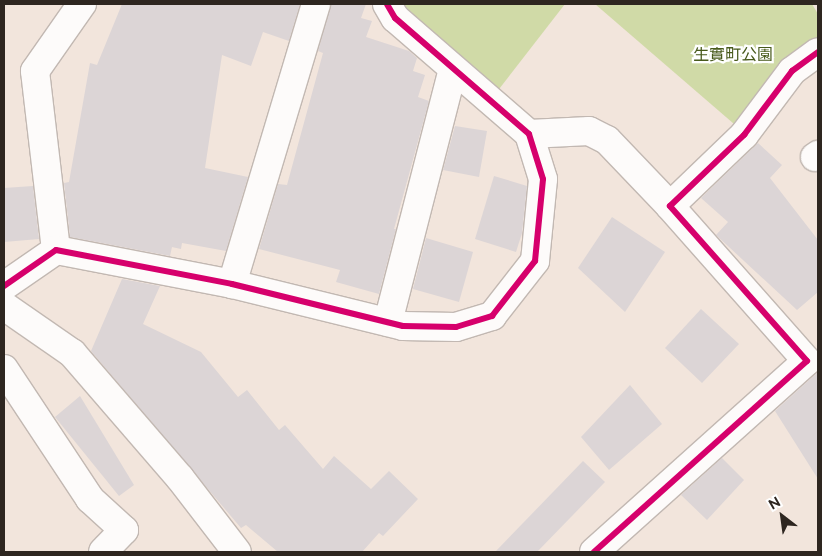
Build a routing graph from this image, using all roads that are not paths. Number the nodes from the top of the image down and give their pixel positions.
1 (82, 4) edge
2 (316, 4) edge
3 (387, 4) edge
4 (818, 52) edge
5 (452, 69) junction
6 (529, 134) junction
7 (670, 206) junction
8 (56, 250) junction
9 (232, 284) junction
10 (4, 286) edge
11 (4, 306) edge
12 (388, 322) junction
13 (812, 357) edge
14 (4, 369) edge
15 (102, 552) edge
16 (237, 552) edge
17 (594, 552) edge

1 - 8 street
2 - 9 street
3 - 5 street
4 - 7 street
5 - 6 street
5 - 12 street
6 - 7 street
6 - 12 street
7 - 13 street
8 - 9 street
8 - 10 street
9 - 12 street
11 - 16 street
13 - 17 street
14 - 15 street

